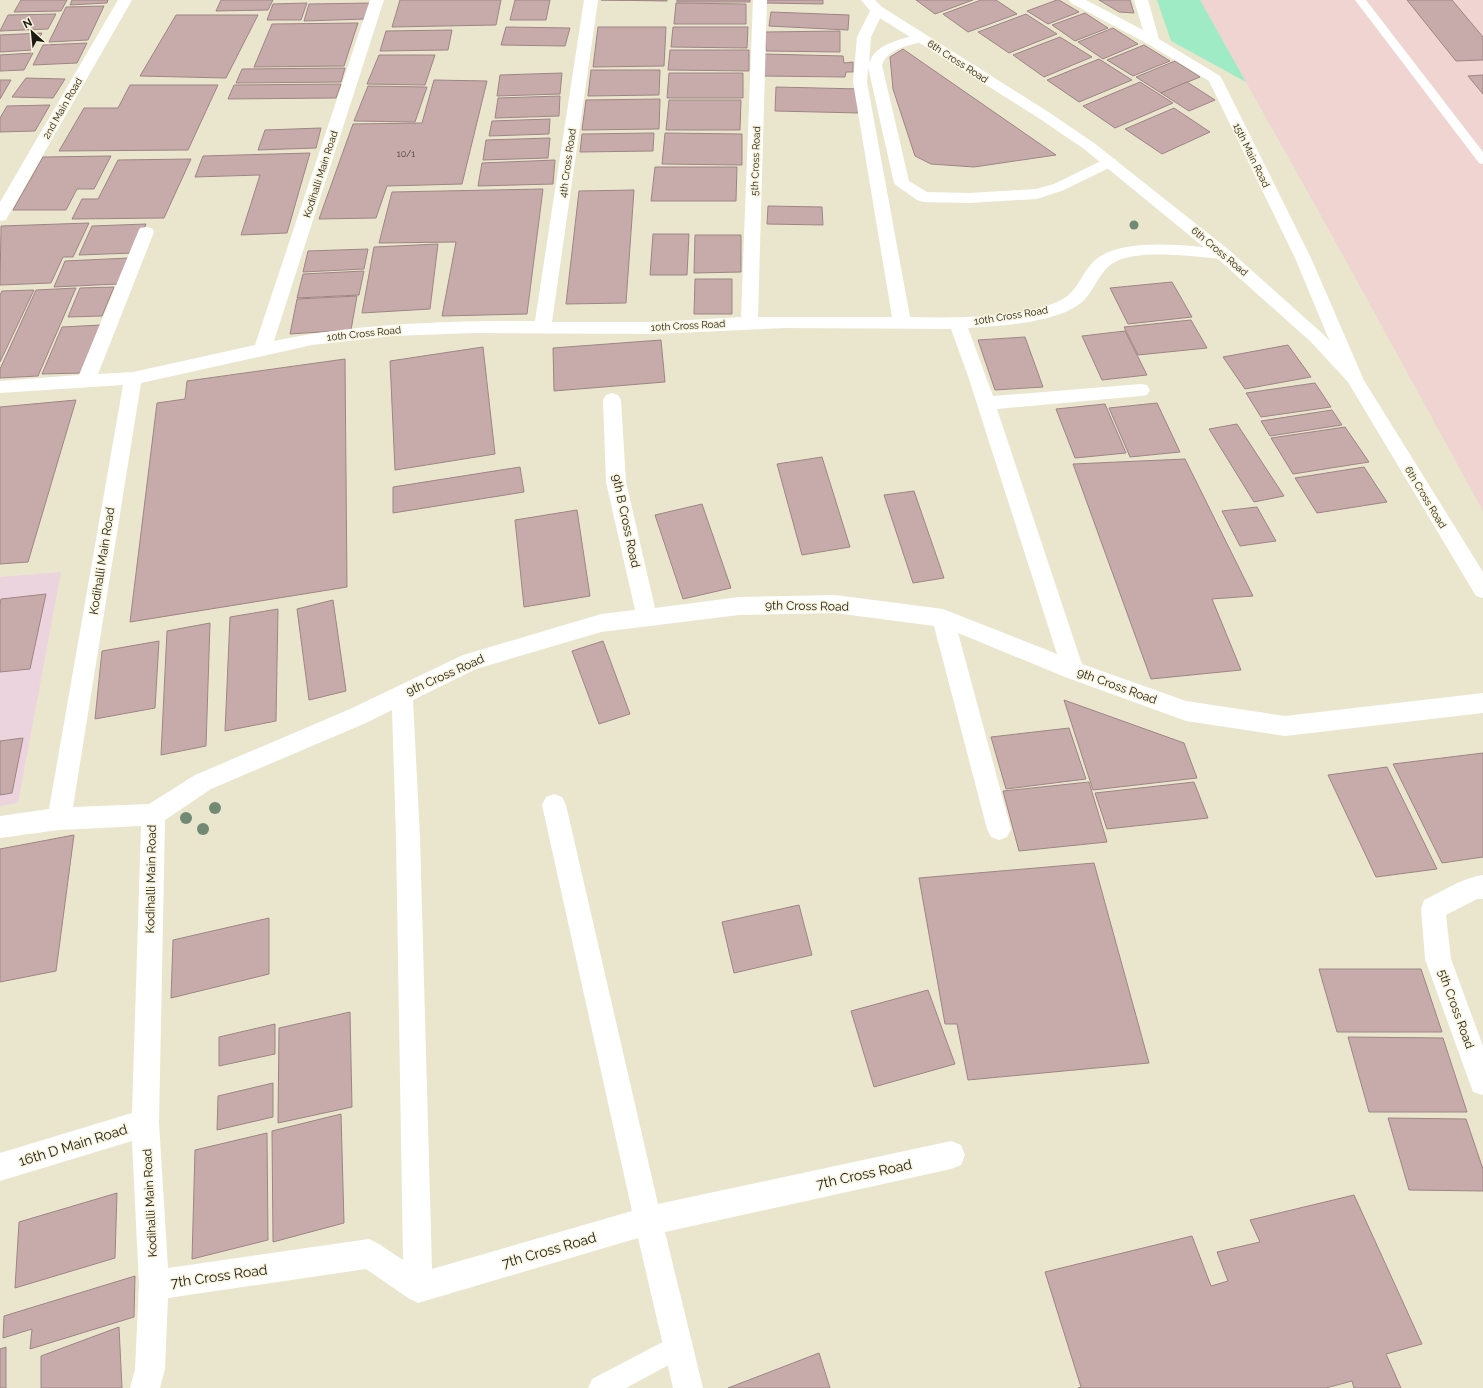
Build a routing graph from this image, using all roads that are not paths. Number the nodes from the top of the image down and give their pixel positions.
1 (125, 0) edge
2 (377, 0) edge
3 (591, 0) edge
4 (760, 0) edge
5 (1076, 0) edge
6 (1141, 0) edge
7 (1360, 0) edge
8 (873, 5) edge
9 (921, 38) junction
10 (1153, 41) junction
11 (1483, 160) edge
12 (1110, 162) junction
13 (0, 216) edge
14 (146, 232) dead end
15 (1223, 254) junction
16 (749, 322) junction
17 (902, 323) junction
18 (957, 323) junction
19 (543, 326) junction
20 (263, 349) junction
21 (133, 378) junction
22 (1354, 378) junction
23 (86, 381) junction
24 (0, 387) edge
25 (1141, 390) dead end
26 (612, 400) dead end
27 (986, 403) junction
28 (1483, 590) edge
29 (647, 618) junction
30 (943, 618) junction
31 (1073, 670) junction
32 (402, 694) junction
33 (1483, 703) edge
34 (554, 805) dead end
35 (153, 814) junction
36 (59, 819) junction
37 (0, 827) edge
38 (998, 829) dead end
39 (1483, 887) edge
40 (1483, 1082) edge
41 (145, 1123) junction
42 (951, 1155) dead end
43 (0, 1166) edge
44 (648, 1221) junction
45 (154, 1285) junction
46 (418, 1288) junction
47 (678, 1346) junction
48 (145, 1388) edge
49 (601, 1388) edge
50 (688, 1388) edge

1 - 13 street, 2nd Main Road
2 - 20 street, Kodihalli Main Road
3 - 19 street, 4th Cross Road
4 - 16 street, 5th Cross Road
5 - 10 street, 15th Main Road
6 - 10 street
7 - 11 lane
8 - 9 street, 6th Cross Road
8 - 17 street
9 - 12 street, 6th Cross Road
9 - 12 street
10 - 22 street, 15th Main Road
12 - 15 street, 6th Cross Road
14 - 23 street
15 - 18 street, 10th Cross Road
15 - 22 street, 6th Cross Road
16 - 17 street, 10th Cross Road
16 - 19 street, 10th Cross Road
17 - 18 street, 10th Cross Road
18 - 27 street
19 - 20 street, 10th Cross Road
20 - 21 street, 10th Cross Road
21 - 23 street
21 - 36 street, Kodihalli Main Road
22 - 28 street, 6th Cross Road
23 - 24 street
25 - 27 street
26 - 29 street, 9th B Cross Road
27 - 31 street
29 - 30 street, 9th Cross Road
29 - 32 street, 9th Cross Road
30 - 31 street, 9th Cross Road
30 - 38 street
31 - 33 street, 9th Cross Road
32 - 35 street, 9th Cross Road
32 - 46 street
34 - 44 street
35 - 36 street, Kodihalli Main Road
35 - 41 street, Kodihalli Main Road
36 - 37 street
39 - 40 street, 5th Cross Road
41 - 43 street, 16th D Main Road
41 - 45 street, Kodihalli Main Road
42 - 44 street, 7th Cross Road
44 - 46 street, 7th Cross Road
44 - 47 street
45 - 46 street, 7th Cross Road
45 - 48 street, Kodihalli Main Road
47 - 49 lane
47 - 50 street

